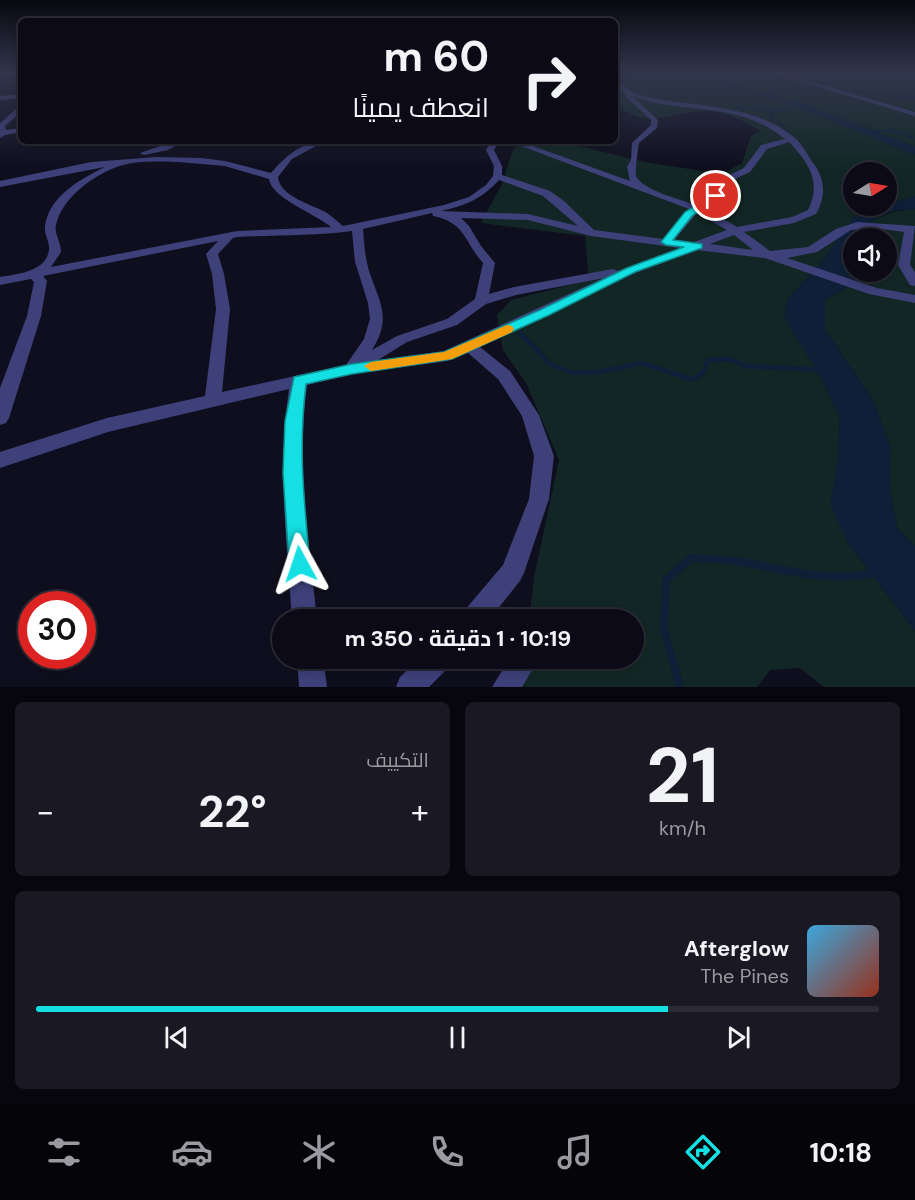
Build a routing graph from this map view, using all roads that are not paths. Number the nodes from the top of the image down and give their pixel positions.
1 (638, 105) edge
2 (695, 105) edge
3 (885, 105) edge
4 (18, 113) edge
5 (915, 114) edge
6 (18, 131) edge
7 (1, 134) edge
8 (792, 139) junction
9 (176, 144) edge
10 (315, 144) edge
11 (493, 144) edge
12 (520, 144) edge
13 (120, 163) junction
14 (83, 167) junction
15 (497, 176) junction
16 (273, 177) junction
17 (0, 184) edge
18 (642, 187) junction
19 (698, 209) junction
20 (419, 214) junction
21 (445, 214) junction
22 (357, 227) junction
23 (913, 229) edge
24 (340, 230) junction
25 (736, 231) junction
26 (591, 233) junction
27 (229, 236) junction
28 (666, 242) junction
29 (699, 246) junction
30 (767, 255) junction
31 (631, 270) junction
32 (34, 275) junction
33 (0, 281) edge
34 (915, 282) edge
35 (915, 299) edge
36 (481, 301) junction
37 (469, 346) junction
38 (491, 364) junction
39 (352, 369) junction
40 (519, 373) dead end
41 (299, 381) junction
42 (213, 401) junction
43 (0, 418) edge
44 (0, 460) edge
45 (304, 609) edge
46 (482, 609) edge
47 (311, 669) edge
48 (429, 669) edge
49 (519, 669) edge
50 (313, 687) edge
51 (410, 687) edge
52 (506, 687) edge

1 - 18 street
2 - 8 street
3 - 5 street
4 - 7 street
6 - 7 street
8 - 19 street
8 - 25 street
9 - 14 street
10 - 16 street
11 - 15 street
12 - 18 street
13 - 14 street
13 - 16 street
13 - 32 street
14 - 17 street
15 - 20 street
15 - 26 street
16 - 24 street
18 - 19 street
19 - 25 street
19 - 28 street
20 - 21 street
20 - 22 street
21 - 26 street
21 - 36 street
22 - 24 street
22 - 39 street
23 - 30 street
23 - 34 street
24 - 27 street
25 - 29 street
25 - 30 street
26 - 28 street
27 - 32 street
27 - 42 street
28 - 29 street
29 - 30 street
29 - 31 street
30 - 35 street
31 - 36 street
31 - 37 street
32 - 33 street
32 - 43 street
36 - 39 street
37 - 38 street
37 - 39 street
38 - 40 street
38 - 46 street
39 - 41 street
41 - 42 street
41 - 45 street
42 - 44 street
47 - 50 street
48 - 51 street
49 - 52 street

